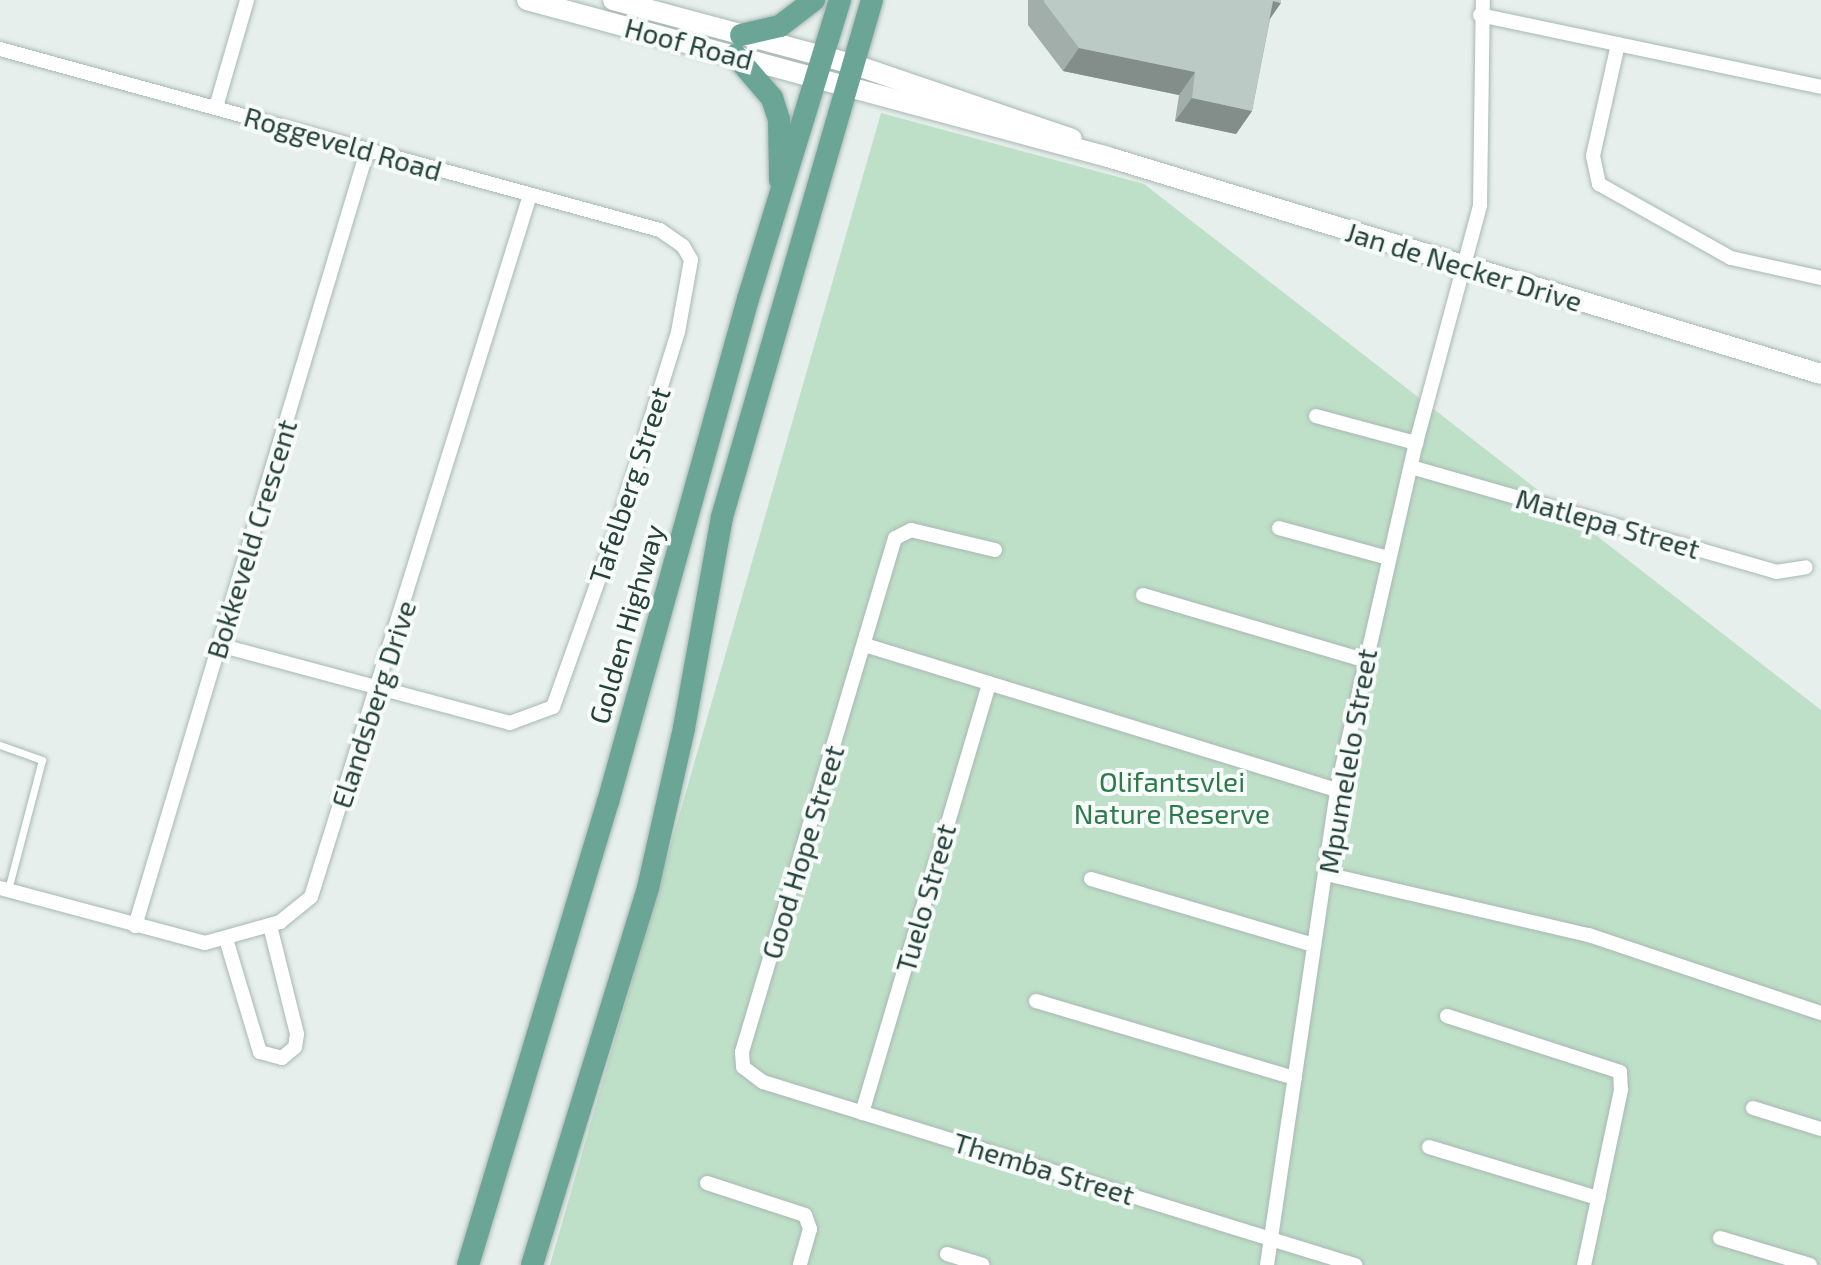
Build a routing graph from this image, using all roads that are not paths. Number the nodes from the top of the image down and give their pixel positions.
1 (247, 0) edge
2 (527, 0) edge
3 (613, 0) edge
4 (814, 0) edge
5 (840, 0) edge
6 (872, 0) edge
7 (1482, 7) edge
8 (1618, 44) junction
9 (738, 45) junction
10 (0, 49) edge
11 (822, 67) junction
12 (852, 75) junction
13 (1821, 87) edge
14 (216, 107) junction
15 (367, 151) junction
16 (530, 195) junction
17 (780, 197) junction
18 (683, 246) joint
19 (1465, 266) junction
20 (1821, 278) edge
21 (1821, 374) edge
22 (1316, 416) dead end
23 (1416, 443) junction
24 (1411, 467) junction
25 (1279, 528) dead end
26 (995, 550) dead end
27 (1388, 558) junction
28 (1806, 567) dead end
29 (1143, 595) dead end
30 (219, 645) junction
31 (865, 645) junction
32 (1364, 660) junction
33 (989, 683) junction
34 (379, 689) junction
35 (0, 745) edge
36 (1337, 790) junction
37 (1326, 874) junction
38 (1091, 879) dead end
39 (4, 890) edge
40 (135, 926) junction
41 (270, 926) junction
42 (226, 939) junction
43 (1314, 945) junction
44 (1036, 1001) dead end
45 (1821, 1013) edge
46 (1447, 1016) dead end
47 (741, 1060) joint
48 (1295, 1078) junction
49 (1753, 1108) dead end
50 (862, 1113) junction
51 (1821, 1129) edge
52 (1429, 1147) dead end
53 (707, 1183) dead end
54 (1598, 1198) junction
55 (1270, 1236) junction
56 (1720, 1238) dead end
57 (947, 1254) dead end
58 (468, 1265) edge
59 (532, 1265) edge
60 (800, 1265) edge
61 (982, 1265) edge
62 (1267, 1265) edge
63 (1355, 1265) edge
64 (1584, 1265) edge
65 (1810, 1265) edge

1 - 14 street
2 - 9 main road, Hoof Road
3 - 9 main road, Hoof Road
4 - 9 main road
5 - 11 main road, Golden Highway
6 - 12 main road
7 - 8 street
7 - 19 street, Mpumelelo Street
8 - 13 street
8 - 20 street
9 - 11 main road, Hoof Road
9 - 17 main road
10 - 14 street, Roggeveld Road
11 - 12 main road, Hoof Road
11 - 17 main road, Golden Highway
12 - 19 main road, Jan de Necker Drive
12 - 59 main road
14 - 15 street, Roggeveld Road
15 - 16 street, Roggeveld Road
15 - 30 street, Bokkeveld Crescent
16 - 18 street, Roggeveld Road
16 - 34 street, Elandsberg Drive
17 - 58 main road, Golden Highway
18 - 34 street, Tafelberg Street
19 - 21 main road, Jan de Necker Drive
19 - 23 street, Mpumelelo Street
22 - 23 street
23 - 24 street, Mpumelelo Street
24 - 27 street, Mpumelelo Street
24 - 28 street, Matlepa Street
25 - 27 street
26 - 31 street, Good Hope Street
27 - 32 street, Mpumelelo Street
29 - 32 street
30 - 34 street
30 - 40 street, Bokkeveld Crescent
31 - 33 street
31 - 47 street, Good Hope Street
32 - 36 street, Mpumelelo Street
33 - 36 street
33 - 50 street, Tuelo Street
34 - 41 street, Elandsberg Drive
35 - 39 lane
36 - 37 street, Mpumelelo Street
37 - 43 street, Mpumelelo Street
37 - 45 street
38 - 43 street
39 - 40 street, Elandsberg Drive
40 - 42 street, Elandsberg Drive
41 - 42 street, Elandsberg Drive
41 - 42 street
43 - 48 street, Mpumelelo Street
44 - 48 street
46 - 54 street
47 - 50 street, Themba Street
48 - 55 street, Mpumelelo Street
49 - 51 street
50 - 55 street, Themba Street
52 - 54 street
53 - 60 street
54 - 64 street
55 - 62 street, Mpumelelo Street
55 - 63 street, Themba Street
56 - 65 street
57 - 61 street

